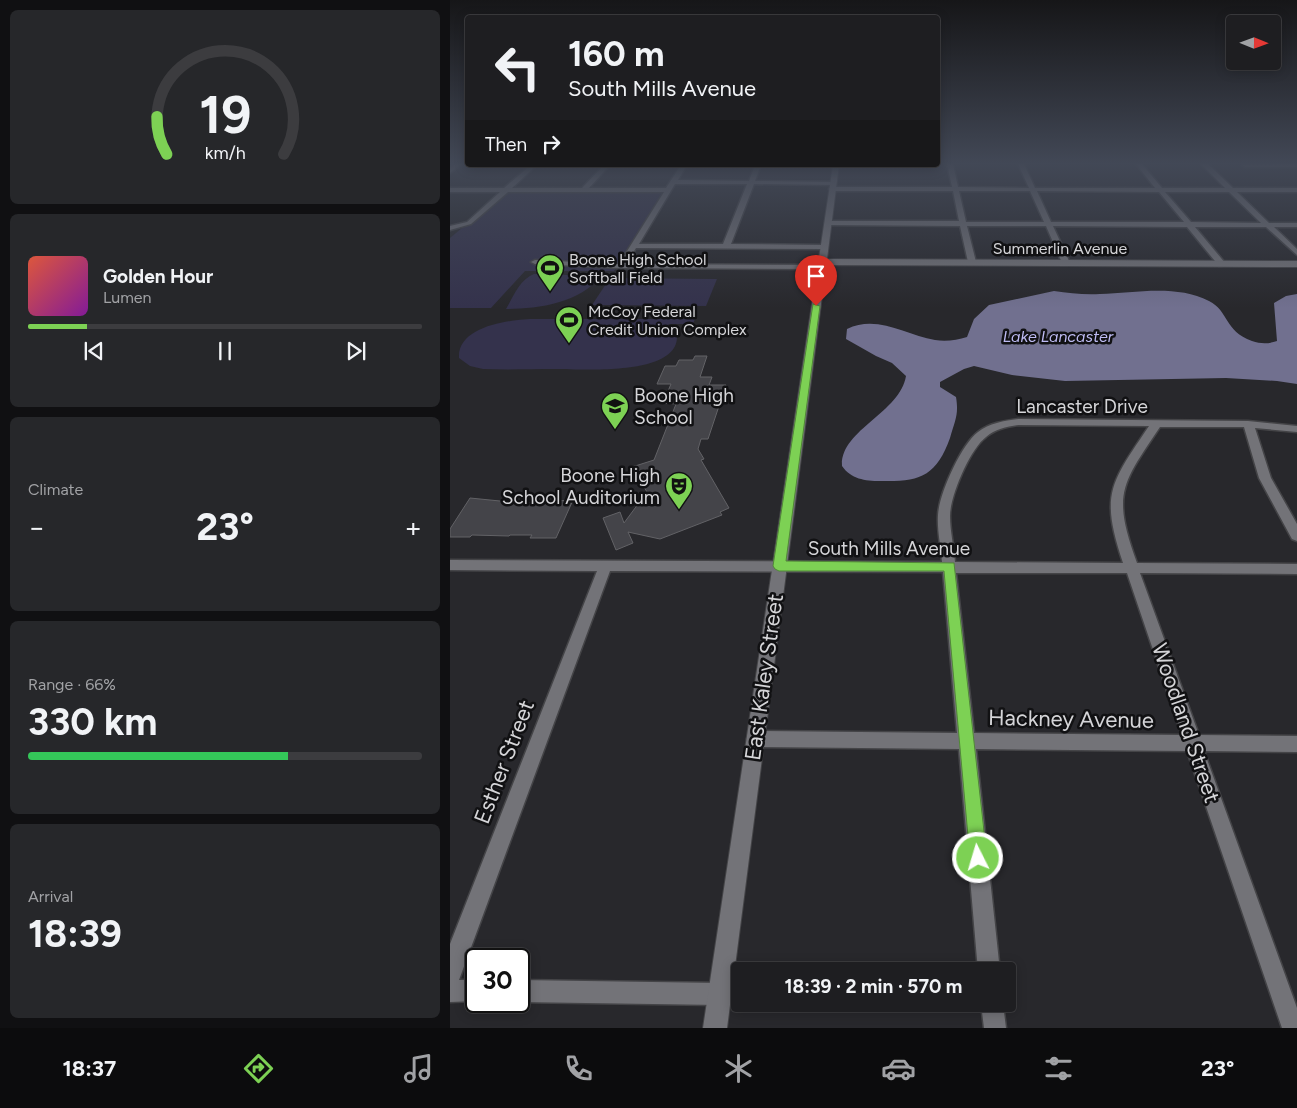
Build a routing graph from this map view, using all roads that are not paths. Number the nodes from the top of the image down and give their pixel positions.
1 (481, 212) edge
2 (654, 212) edge
3 (740, 212) edge
4 (829, 212) edge
5 (960, 212) edge
6 (1043, 212) edge
7 (1178, 212) edge
8 (1254, 212) edge
9 (828, 223) junction
10 (963, 223) junction
11 (1048, 224) junction
12 (1189, 225) junction
13 (1268, 225) junction
14 (1297, 225) edge
15 (450, 228) edge
16 (632, 246) junction
17 (726, 247) junction
18 (824, 247) junction
19 (1297, 253) edge
20 (535, 262) dead end
21 (972, 262) junction
22 (1066, 263) junction
23 (822, 264) junction
24 (1222, 264) junction
25 (1297, 264) edge
26 (621, 266) junction
27 (1157, 423) junction
28 (1248, 424) junction
29 (1297, 429) edge
30 (1297, 536) edge
31 (450, 565) edge
32 (779, 566) junction
33 (605, 567) junction
34 (950, 567) junction
35 (1131, 568) junction
36 (1297, 569) edge
37 (755, 739) junction
38 (967, 740) junction
39 (1193, 744) junction
40 (1297, 744) edge
41 (988, 962) edge
42 (450, 975) edge
43 (450, 991) edge
44 (465, 991) edge
45 (530, 992) edge
46 (719, 994) junction
47 (993, 1012) edge
48 (714, 1028) edge
49 (995, 1028) edge
50 (1294, 1028) edge

1 - 15 street
2 - 16 street
3 - 17 street
4 - 9 street, East Kaley Street
5 - 10 street
6 - 11 street
7 - 12 street
8 - 13 street
9 - 10 street
9 - 18 street, East Kaley Street
10 - 11 street
10 - 21 street
11 - 12 street
11 - 22 street
12 - 13 street
12 - 24 street
13 - 14 street
13 - 19 street
16 - 17 street
16 - 26 street
17 - 18 street
18 - 23 street, East Kaley Street
20 - 26 street, Summerlin Avenue
21 - 22 street, Summerlin Avenue
21 - 23 street, Summerlin Avenue
22 - 24 street, Summerlin Avenue
23 - 26 street, Summerlin Avenue
23 - 32 street, East Kaley Street
24 - 25 street, Summerlin Avenue
27 - 28 street, Lancaster Drive
27 - 34 street, Lancaster Drive
27 - 35 street, Woodland Street
28 - 29 street, Lancaster Drive
28 - 30 street
31 - 33 street, South Mills Avenue
32 - 33 street, South Mills Avenue
32 - 34 street, South Mills Avenue
32 - 37 street, East Kaley Street
33 - 42 street, Esther Street
34 - 35 street, South Mills Avenue
34 - 38 street, Lancaster Drive
35 - 36 street, South Mills Avenue
35 - 39 street, Woodland Street
37 - 38 street, Hackney Avenue
37 - 46 street, East Kaley Street
38 - 39 street, Hackney Avenue
38 - 41 street, Lancaster Drive
39 - 40 street, Hackney Avenue
39 - 50 street, Woodland Street
43 - 44 street
45 - 46 street
46 - 48 street, East Kaley Street
47 - 49 street

